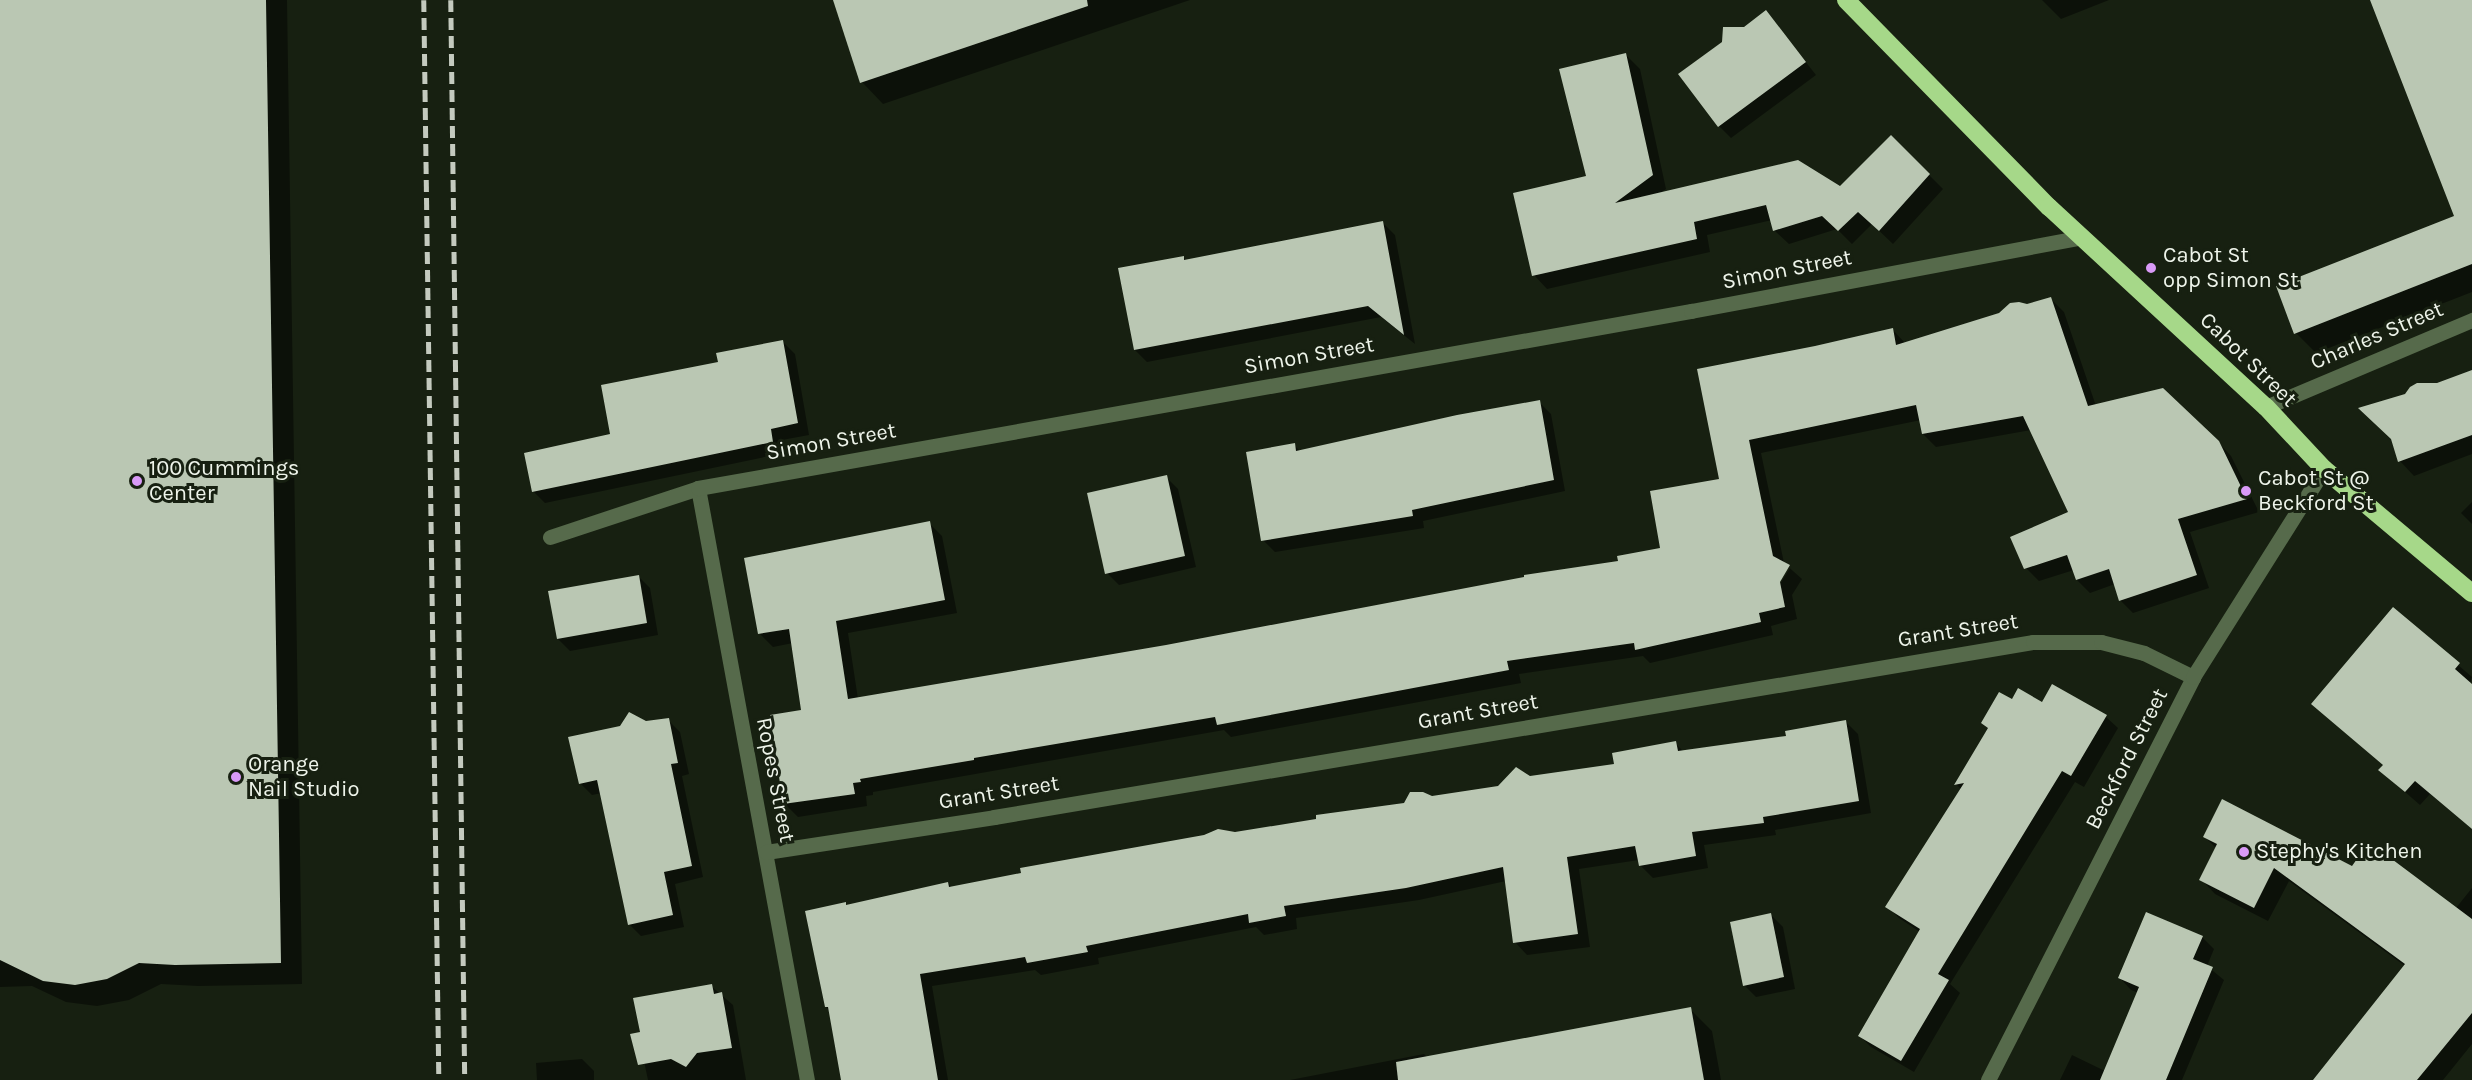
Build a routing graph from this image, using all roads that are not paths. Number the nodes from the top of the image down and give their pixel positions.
1 (1846, 0) edge
2 (2081, 237) junction
3 (2472, 320) edge
4 (2266, 407) junction
5 (2324, 469) junction
6 (698, 488) junction
7 (550, 537) dead end
8 (2472, 593) edge
9 (2193, 677) junction
10 (766, 852) junction
11 (807, 1080) edge
12 (1988, 1080) edge

1 - 2 highway, Cabot Street
2 - 4 highway, Cabot Street
2 - 6 street, Simon Street
3 - 4 street, Charles Street
4 - 5 highway, Cabot Street
5 - 8 highway, Cabot Street
5 - 9 street, Beckford Street
6 - 7 street, Simon Street
6 - 10 street, Ropes Street
9 - 10 street, Grant Street
9 - 12 street, Beckford Street
10 - 11 street, Ropes Street

